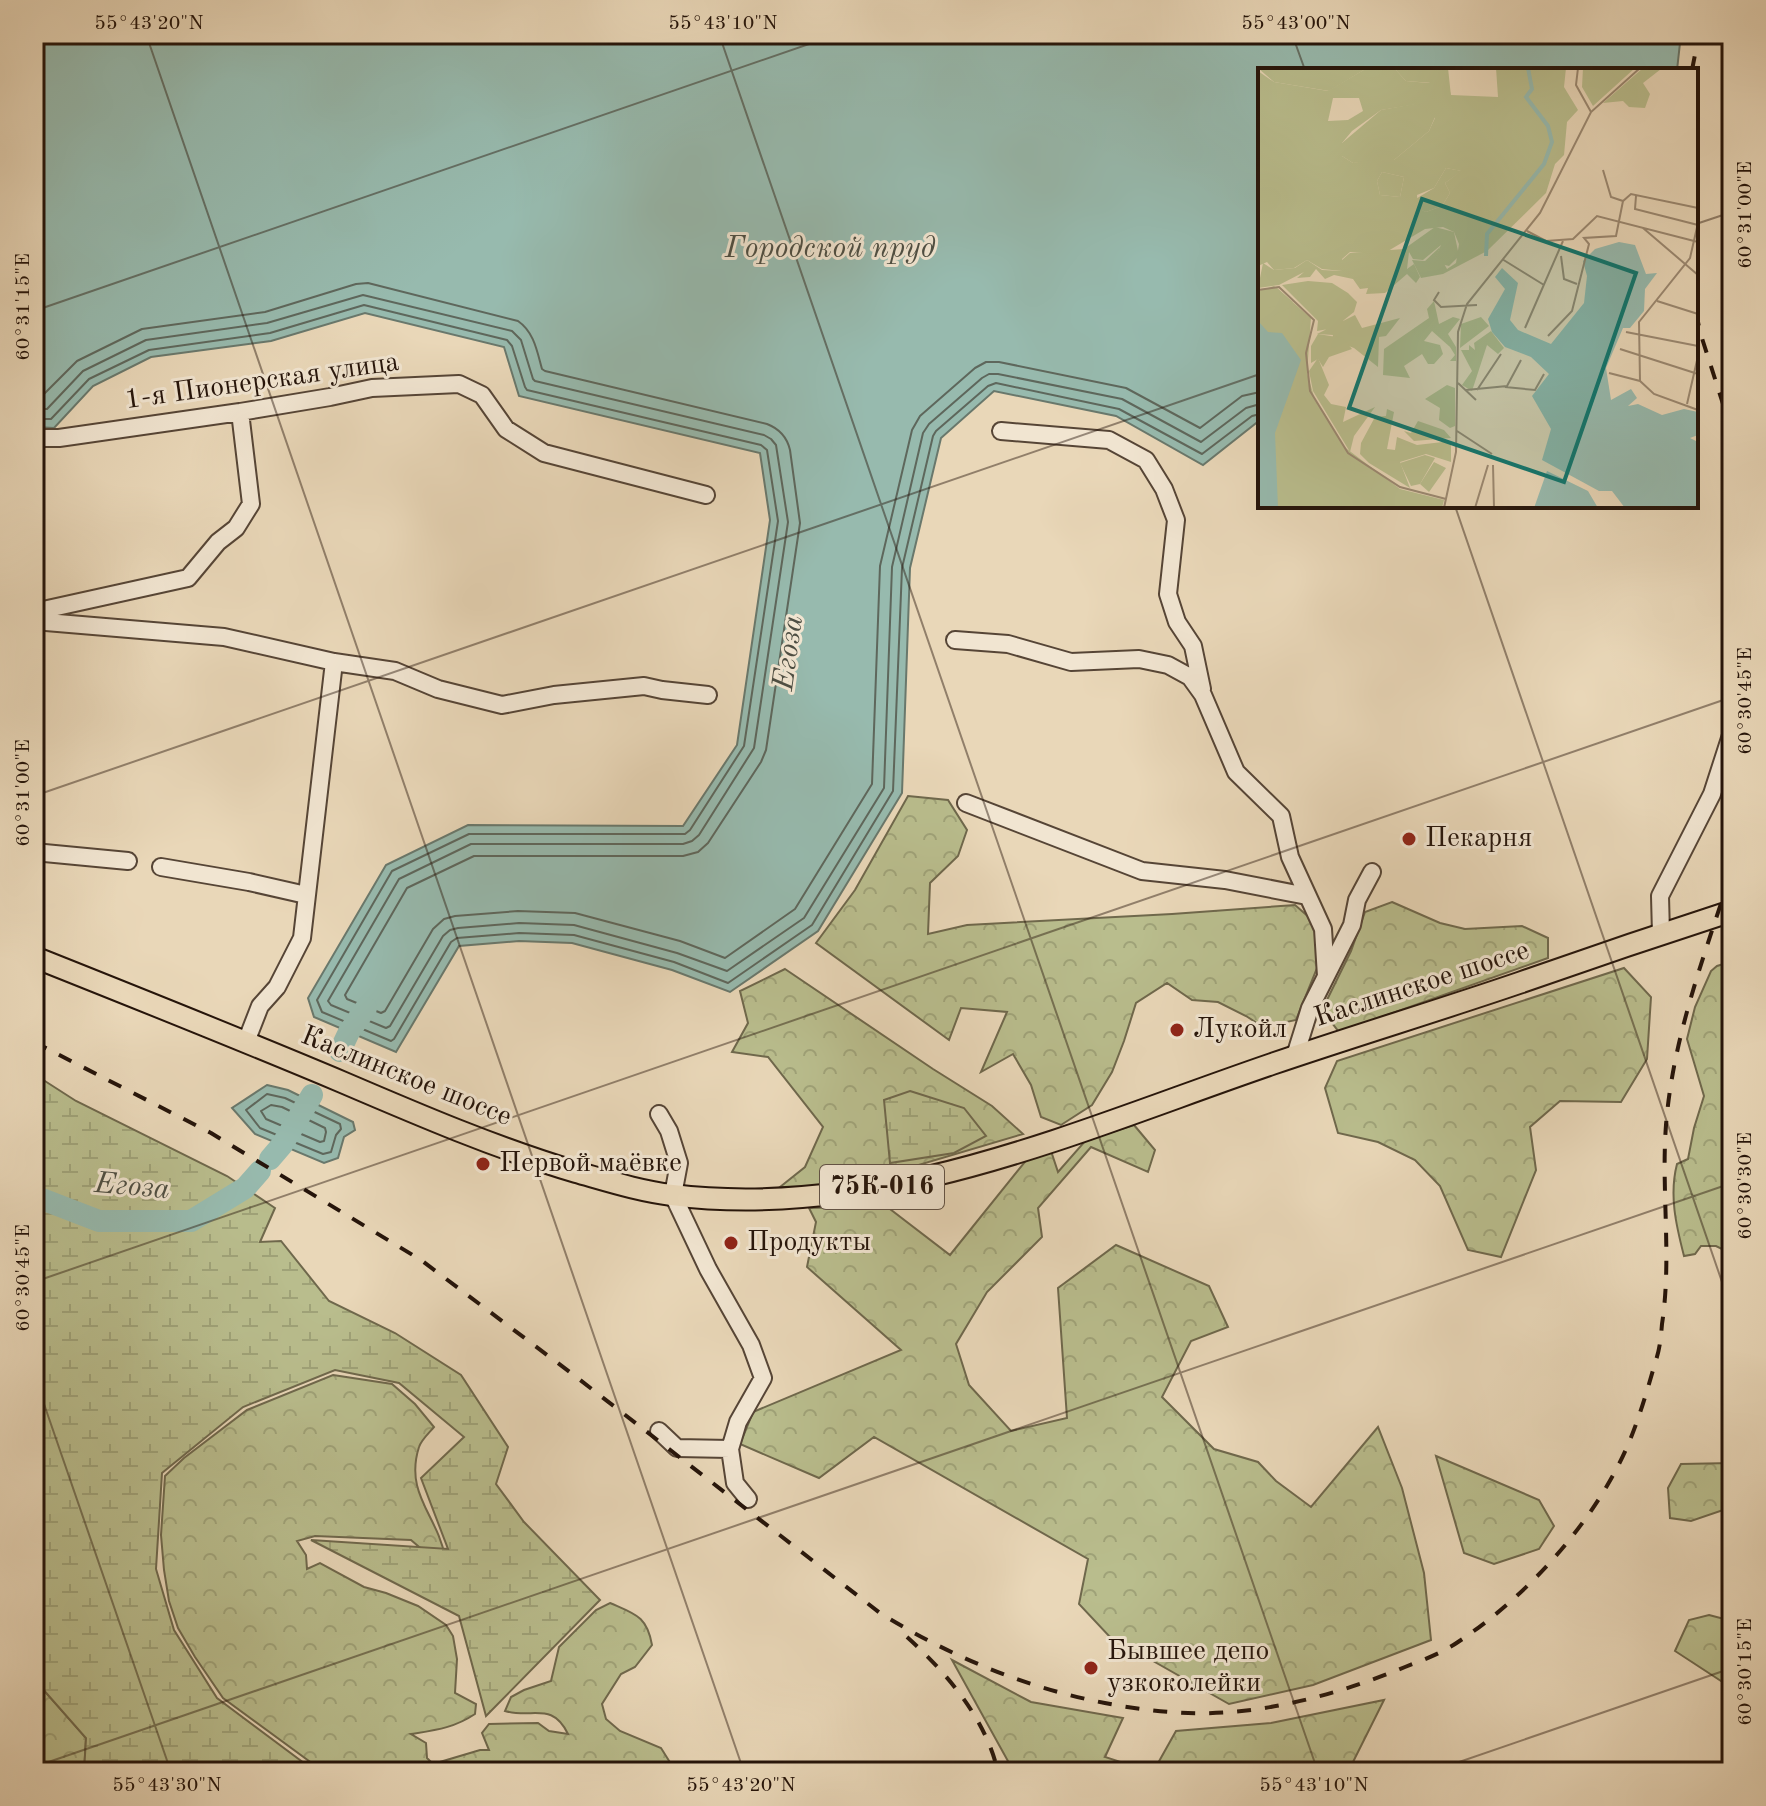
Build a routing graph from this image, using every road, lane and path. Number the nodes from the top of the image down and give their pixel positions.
1 (240, 412) junction
2 (1001, 431) dead end
3 (34, 438) edge
4 (706, 495) dead end
5 (34, 612) edge
6 (34, 621) edge
7 (955, 640) dead end
8 (334, 662) junction
9 (708, 695) dead end
10 (1203, 695) junction
11 (1732, 732) edge
12 (966, 803) dead end
13 (34, 852) edge
14 (128, 861) dead end
15 (161, 867) dead end
16 (1372, 872) dead end
17 (306, 895) junction
18 (1307, 896) junction
19 (1732, 911) edge
20 (1661, 934) junction
21 (34, 957) edge
22 (1326, 976) junction
23 (246, 1042) junction
24 (1295, 1056) junction
25 (659, 1114) dead end
26 (673, 1195) junction
27 (659, 1431) dead end
28 (730, 1449) junction
29 (748, 1499) dead end

1 - 3 street, 1-я Пионерская улица
1 - 4 street, 1-я Пионерская улица
1 - 5 street
2 - 10 street
6 - 8 street
7 - 10 street
8 - 9 street
8 - 17 street
10 - 18 street
11 - 20 street
12 - 18 street
13 - 14 street
15 - 17 street
16 - 22 street
17 - 23 street
18 - 22 street
19 - 20 main road, Каслинское шоссе / 75К-016
20 - 24 main road, Каслинское шоссе / 75К-016
21 - 23 main road, Каслинское шоссе / 75К-016
22 - 24 street
23 - 26 main road, Каслинское шоссе / 75К-016
24 - 26 main road, Каслинское шоссе / 75К-016
25 - 26 street
26 - 28 street
27 - 28 street
28 - 29 street

